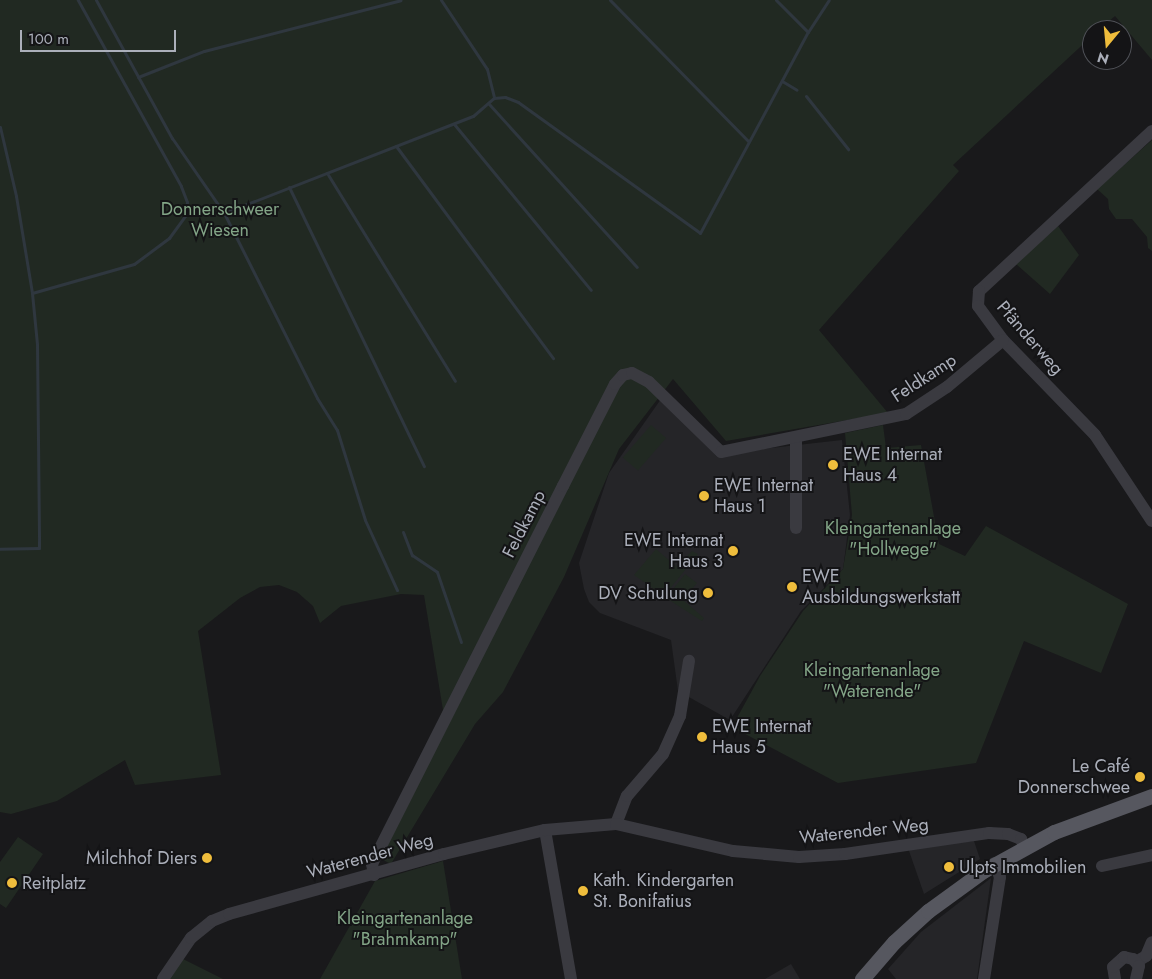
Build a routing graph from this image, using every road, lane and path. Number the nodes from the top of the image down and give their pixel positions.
1 (1152, 131) edge
2 (1003, 340) junction
3 (796, 438) junction
4 (1152, 521) edge
5 (796, 528) dead end
6 (689, 662) dead end
7 (1152, 797) edge
8 (616, 824) junction
9 (545, 830) junction
10 (1024, 846) junction
11 (1152, 855) edge
12 (994, 863) junction
13 (1102, 866) dead end
14 (374, 875) junction
15 (1152, 942) edge
16 (1136, 962) junction
17 (163, 979) edge
18 (571, 979) edge
19 (862, 979) edge
20 (984, 979) edge
21 (1116, 979) edge
22 (1136, 979) edge

1 - 2 street, Pfänderweg
2 - 3 street, Feldkamp
2 - 4 street, Pfänderweg
3 - 5 street
3 - 14 street, Feldkamp
6 - 8 street
7 - 10 main road
8 - 9 street, Waterender Weg
8 - 10 street, Waterender Weg
9 - 14 street, Waterender Weg
9 - 18 street
10 - 12 main road
11 - 13 street
12 - 19 main road
12 - 20 street
14 - 17 street, Waterender Weg
15 - 16 street
16 - 21 street
16 - 22 street

